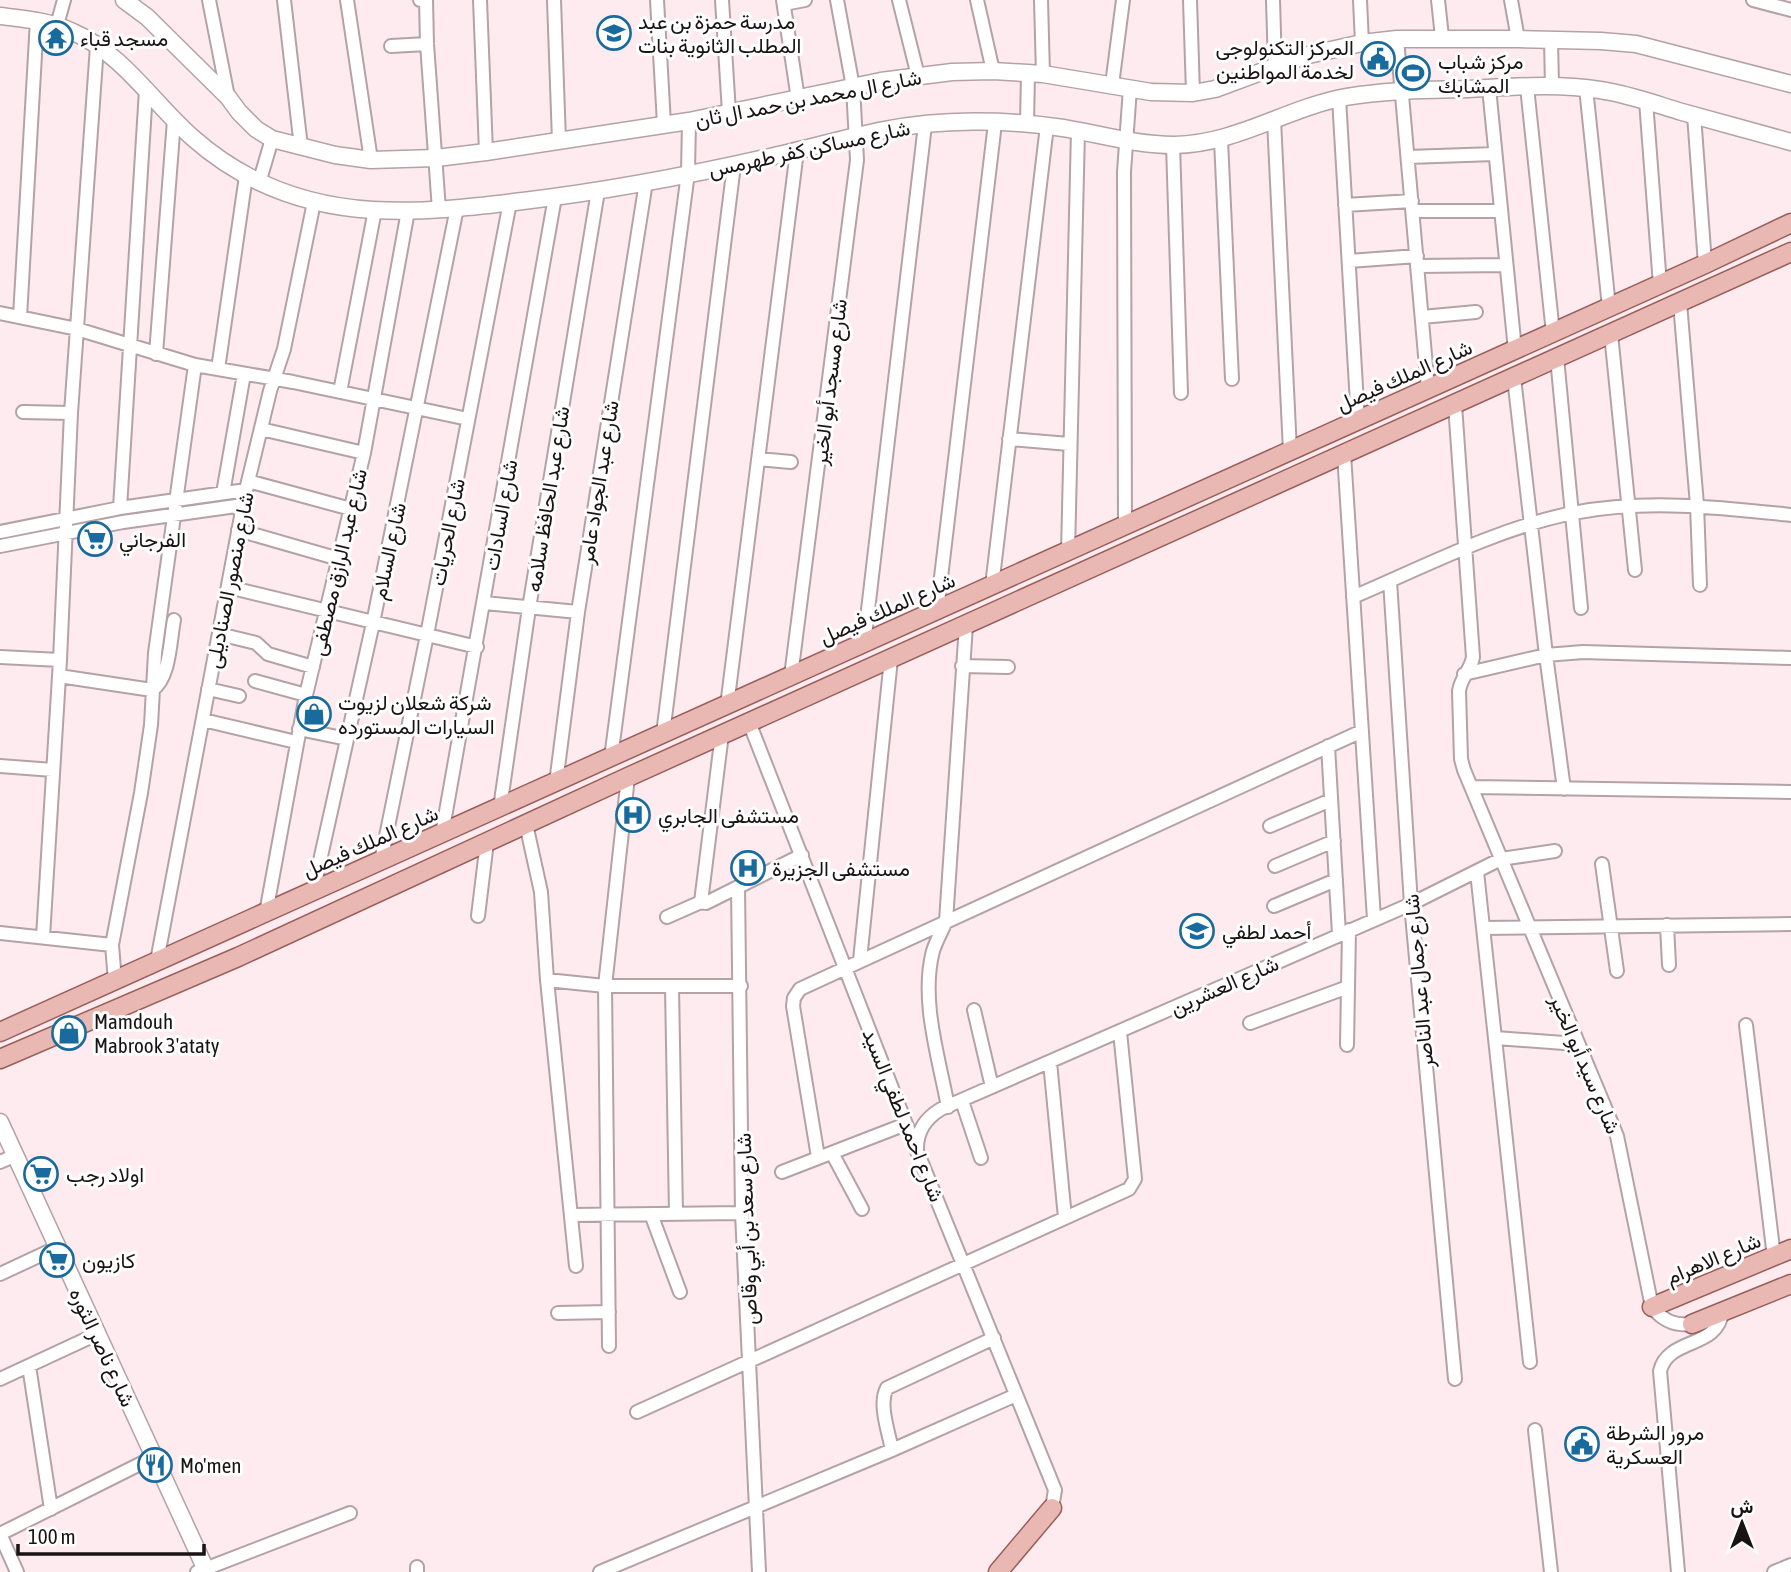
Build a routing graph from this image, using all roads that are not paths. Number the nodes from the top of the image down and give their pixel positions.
1 (64, 0) edge
2 (209, 0) edge
3 (284, 0) edge
4 (346, 0) edge
5 (420, 0) edge
6 (426, 0) edge
7 (481, 0) edge
8 (554, 0) edge
9 (657, 0) edge
10 (722, 0) edge
11 (805, 0) edge
12 (837, 0) edge
13 (899, 0) edge
14 (977, 0) edge
15 (1041, 0) edge
16 (1123, 0) edge
17 (1190, 0) edge
18 (1273, 0) edge
19 (1360, 0) edge
20 (1438, 0) edge
21 (1511, 0) edge
22 (1753, 0) edge
23 (130, 2) edge
24 (784, 2) edge
25 (1791, 10) edge
26 (0, 16) edge
27 (37, 20) junction
28 (57, 25) junction
29 (1442, 37) junction
30 (1397, 39) junction
31 (1518, 39) junction
32 (1551, 40) junction
33 (1362, 43) junction
34 (427, 44) junction
35 (97, 46) junction
36 (391, 46) dead end
37 (1275, 66) junction
38 (993, 71) junction
39 (1036, 74) junction
40 (918, 76) junction
41 (1791, 84) edge
42 (1112, 85) junction
43 (1552, 86) junction
44 (853, 87) junction
45 (1527, 87) junction
46 (1130, 88) junction
47 (1489, 88) junction
48 (1586, 88) junction
49 (146, 90) junction
50 (1402, 91) junction
51 (1193, 93) junction
52 (228, 97) junction
53 (1339, 98) junction
54 (798, 99) junction
55 (1646, 101) junction
56 (729, 113) junction
57 (1694, 115) junction
58 (174, 120) junction
59 (1274, 120) junction
60 (689, 121) junction
61 (995, 123) junction
62 (664, 124) junction
63 (1027, 124) junction
64 (925, 125) junction
65 (1047, 126) junction
66 (1078, 131) junction
67 (857, 136) junction
68 (272, 139) junction
69 (1221, 140) junction
70 (559, 141) junction
71 (1126, 142) junction
72 (1791, 142) edge
73 (1174, 145) junction
74 (301, 148) junction
75 (797, 151) junction
76 (486, 152) junction
77 (1495, 155) junction
78 (1408, 157) junction
79 (436, 158) junction
80 (371, 160) junction
81 (734, 165) junction
82 (688, 173) junction
83 (253, 180) junction
84 (646, 181) junction
85 (598, 191) junction
86 (555, 197) junction
87 (314, 202) junction
88 (510, 202) junction
89 (1345, 205) junction
90 (1412, 206) junction
91 (457, 208) junction
92 (375, 210) junction
93 (439, 210) junction
94 (408, 211) junction
95 (1501, 211) junction
96 (1791, 223) edge
97 (1791, 252) edge
98 (1349, 261) junction
99 (1417, 261) junction
100 (1705, 264) junction
101 (1506, 265) junction
102 (1660, 285) junction
103 (1680, 303) junction
104 (1609, 307) junction
105 (1476, 312) dead end
106 (0, 313) edge
107 (20, 317) junction
108 (1422, 317) junction
109 (77, 329) junction
110 (1553, 333) junction
111 (1611, 334) junction
112 (131, 346) junction
113 (1515, 350) junction
114 (156, 354) junction
115 (1557, 358) junction
116 (195, 365) junction
117 (218, 369) junction
118 (244, 374) junction
119 (1514, 378) junction
120 (274, 379) junction
121 (1232, 379) dead end
122 (1428, 389) junction
123 (340, 392) junction
124 (1181, 393) dead end
125 (372, 398) junction
126 (1455, 405) junction
127 (417, 408) junction
128 (23, 412) dead end
129 (71, 413) junction
130 (468, 419) junction
131 (1358, 421) junction
132 (261, 429) junction
133 (1009, 439) junction
134 (1069, 444) junction
135 (1290, 452) junction
136 (364, 453) junction
137 (1344, 454) junction
138 (758, 459) junction
139 (790, 462) dead end
140 (247, 485) junction
141 (223, 493) junction
142 (176, 500) junction
143 (1182, 500) junction
144 (243, 505) junction
145 (1697, 505) junction
146 (1628, 506) junction
147 (120, 509) junction
148 (351, 509) junction
149 (1571, 513) junction
150 (174, 515) junction
151 (1791, 515) edge
152 (1146, 516) junction
153 (67, 519) junction
154 (1197, 520) junction
155 (1532, 523) junction
156 (1125, 526) junction
157 (239, 530) junction
158 (0, 533) edge
159 (66, 534) junction
160 (1159, 538) junction
161 (0, 546) edge
162 (1465, 550) junction
163 (1068, 552) junction
164 (339, 559) junction
165 (1635, 570) dead end
166 (1390, 581) junction
167 (1700, 585) dead end
168 (992, 586) junction
169 (228, 587) junction
170 (1353, 597) junction
171 (485, 603) junction
172 (529, 608) junction
173 (1581, 608) dead end
174 (327, 611) junction
175 (937, 611) junction
176 (578, 612) junction
177 (174, 620) dead end
178 (373, 623) junction
179 (966, 625) junction
180 (219, 634) junction
181 (427, 635) junction
182 (864, 644) junction
183 (477, 647) junction
184 (1546, 655) junction
185 (0, 657) edge
186 (1791, 658) edge
187 (891, 659) junction
188 (60, 660) junction
189 (962, 666) junction
190 (313, 667) junction
191 (1008, 667) dead end
192 (1463, 674) junction
193 (59, 677) junction
194 (791, 677) junction
195 (255, 681) dead end
196 (152, 690) junction
197 (208, 690) junction
198 (306, 695) junction
199 (239, 696) dead end
200 (727, 706) junction
201 (203, 720) junction
202 (749, 722) junction
203 (1362, 731) junction
204 (663, 734) junction
205 (722, 734) junction
206 (298, 736) junction
207 (347, 739) junction
208 (1328, 746) junction
209 (611, 758) junction
210 (0, 766) edge
211 (53, 770) junction
212 (628, 777) junction
213 (556, 783) junction
214 (1471, 787) junction
215 (1564, 789) junction
216 (1791, 792) edge
217 (1331, 800) junction
218 (500, 808) junction
219 (526, 824) junction
220 (1270, 826) dead end
221 (442, 834) junction
222 (1334, 841) junction
223 (487, 842) junction
224 (1555, 851) dead end
225 (802, 855) junction
226 (1501, 859) junction
227 (381, 861) junction
228 (1602, 864) dead end
229 (1275, 866) dead end
230 (1477, 872) junction
231 (1336, 880) junction
232 (738, 887) junction
233 (313, 892) junction
234 (701, 902) junction
235 (1411, 904) junction
236 (1274, 906) dead end
237 (266, 913) junction
238 (478, 916) dead end
239 (667, 917) dead end
240 (1374, 919) junction
241 (946, 921) junction
242 (1791, 924) edge
243 (1668, 925) junction
244 (1611, 926) junction
245 (1529, 927) junction
246 (1483, 928) junction
247 (228, 929) junction
248 (1344, 932) junction
249 (0, 933) edge
250 (43, 937) junction
251 (112, 945) junction
252 (188, 947) junction
253 (238, 957) junction
254 (860, 960) junction
255 (157, 961) junction
256 (1669, 965) dead end
257 (846, 967) junction
258 (1617, 971) dead end
259 (195, 975) junction
260 (547, 980) junction
261 (115, 981) junction
262 (605, 986) junction
263 (741, 986) junction
264 (672, 987) junction
265 (1348, 987) junction
266 (974, 1010) dead end
267 (1250, 1023) dead end
268 (1746, 1025) dead end
269 (0, 1030) edge
270 (1120, 1032) junction
271 (1496, 1038) junction
272 (1577, 1044) junction
273 (1347, 1045) dead end
274 (0, 1059) edge
275 (1050, 1062) junction
276 (992, 1087) junction
277 (962, 1101) junction
278 (948, 1107) junction
279 (0, 1122) edge
280 (906, 1124) junction
281 (917, 1150) junction
282 (832, 1153) junction
283 (16, 1155) junction
284 (818, 1157) junction
285 (981, 1158) dead end
286 (0, 1162) edge
287 (782, 1172) dead end
288 (862, 1209) dead end
289 (742, 1213) junction
290 (651, 1214) junction
291 (676, 1214) junction
292 (571, 1215) junction
293 (608, 1215) junction
294 (1065, 1218) junction
295 (58, 1247) junction
296 (1791, 1249) edge
297 (1774, 1257) junction
298 (964, 1264) junction
299 (576, 1266) dead end
300 (0, 1274) edge
301 (1791, 1284) edge
302 (680, 1292) dead end
303 (1652, 1307) junction
304 (609, 1312) junction
305 (1723, 1312) junction
306 (558, 1313) dead end
307 (1692, 1324) joint
308 (97, 1334) junction
309 (994, 1338) junction
310 (609, 1346) dead end
311 (751, 1361) junction
312 (1530, 1362) dead end
313 (29, 1366) junction
314 (0, 1379) edge
315 (1455, 1379) dead end
316 (1017, 1395) junction
317 (637, 1412) dead end
318 (1535, 1430) dead end
319 (892, 1450) junction
320 (154, 1457) junction
321 (757, 1507) junction
322 (1052, 1508) joint
323 (51, 1509) junction
324 (350, 1513) dead end
325 (0, 1534) edge
326 (1791, 1565) edge
327 (203, 1571) edge
328 (17, 1572) edge
329 (600, 1572) edge
330 (759, 1572) edge
331 (999, 1572) edge
332 (1551, 1572) edge
333 (1678, 1572) edge
334 (1774, 1572) edge

1 - 28 street
2 - 52 street
3 - 74 street
4 - 80 street
5 - 6 street
6 - 34 street
7 - 76 street
8 - 70 street
9 - 62 street
10 - 56 street
11 - 24 street
12 - 44 street, شارع مسجد أبو الخير
13 - 40 street
14 - 38 street
15 - 39 street
16 - 42 street
17 - 51 street
18 - 37 street
19 - 33 street
20 - 29 street
21 - 31 street
22 - 25 street
23 - 52 street, شارع ال محمد بن حمد ال ثان
24 - 54 street
26 - 27 street, شارع مساكن كفر طهرمس
27 - 28 street, شارع مساكن كفر طهرمس
27 - 107 street
28 - 35 street, شارع مساكن كفر طهرمس
29 - 30 street, شارع ال محمد بن حمد ال ثان
29 - 31 street, شارع ال محمد بن حمد ال ثان
30 - 33 street, شارع ال محمد بن حمد ال ثان
30 - 50 street
31 - 32 street, شارع ال محمد بن حمد ال ثان
32 - 41 street, شارع ال محمد بن حمد ال ثان
32 - 43 street
33 - 37 street, شارع ال محمد بن حمد ال ثان
34 - 36 street
34 - 79 street
35 - 49 street, شارع مساكن كفر طهرمس
35 - 109 street
37 - 51 street, شارع ال محمد بن حمد ال ثان
38 - 39 street, شارع ال محمد بن حمد ال ثان
38 - 40 street, شارع ال محمد بن حمد ال ثان
39 - 42 street, شارع ال محمد بن حمد ال ثان
39 - 63 street
40 - 44 street, شارع ال محمد بن حمد ال ثان
42 - 46 street, شارع ال محمد بن حمد ال ثان
43 - 45 street, شارع مساكن كفر طهرمس
43 - 48 street, شارع مساكن كفر طهرمس
44 - 54 street, شارع ال محمد بن حمد ال ثان
44 - 67 street, شارع مسجد أبو الخير
45 - 47 street, شارع مساكن كفر طهرمس
45 - 110 street
46 - 51 street, شارع ال محمد بن حمد ال ثان
46 - 71 street
47 - 50 street, شارع مساكن كفر طهرمس
47 - 77 street
48 - 55 street, شارع مساكن كفر طهرمس
48 - 104 street
49 - 58 street, شارع مساكن كفر طهرمس
49 - 112 street
50 - 53 street, شارع مساكن كفر طهرمس
50 - 78 street
52 - 68 street, شارع ال محمد بن حمد ال ثان
53 - 59 street, شارع مساكن كفر طهرمس
53 - 89 street
54 - 56 street, شارع ال محمد بن حمد ال ثان
55 - 57 street, شارع مساكن كفر طهرمس
55 - 102 street
56 - 60 street, شارع ال محمد بن حمد ال ثان
57 - 72 street, شارع مساكن كفر طهرمس
57 - 100 street
58 - 83 street, شارع مساكن كفر طهرمس
58 - 114 street
59 - 69 street, شارع مساكن كفر طهرمس
59 - 135 street
60 - 62 street, شارع ال محمد بن حمد ال ثان
60 - 82 street
61 - 63 street, شارع مساكن كفر طهرمس
61 - 64 street, شارع مساكن كفر طهرمس
61 - 175 street
62 - 70 street, شارع ال محمد بن حمد ال ثان
63 - 65 street, شارع مساكن كفر طهرمس
64 - 67 street, شارع مساكن كفر طهرمس
64 - 182 street
65 - 66 street, شارع مساكن كفر طهرمس
65 - 133 street
66 - 71 street, شارع مساكن كفر طهرمس
66 - 134 street
67 - 75 street, شارع مساكن كفر طهرمس
67 - 194 street, شارع مسجد أبو الخير
68 - 74 street, شارع ال محمد بن حمد ال ثان
68 - 83 street
69 - 73 street, شارع مساكن كفر طهرمس
69 - 121 street
70 - 76 street, شارع ال محمد بن حمد ال ثان
71 - 73 street, شارع مساكن كفر طهرمس
71 - 156 street
73 - 124 street
74 - 80 street, شارع ال محمد بن حمد ال ثان
75 - 81 street, شارع مساكن كفر طهرمس
75 - 138 street
76 - 79 street, شارع ال محمد بن حمد ال ثان
77 - 78 street
77 - 95 street
78 - 90 street
79 - 80 street, شارع ال محمد بن حمد ال ثان
79 - 93 street
81 - 82 street, شارع مساكن كفر طهرمس
81 - 204 street
82 - 84 street, شارع مساكن كفر طهرمس
82 - 209 street
83 - 87 street, شارع مساكن كفر طهرمس
83 - 117 street
84 - 85 street, شارع مساكن كفر طهرمس
84 - 176 street, شارع عبد الجواد عامر
85 - 86 street, شارع مساكن كفر طهرمس
85 - 172 street, شارع عبد الحافظ سلامه
86 - 88 street, شارع مساكن كفر طهرمس
86 - 171 street, شارع السادات
87 - 92 street, شارع مساكن كفر طهرمس
87 - 120 street, شارع منصور الصناديلى
88 - 91 street, شارع مساكن كفر طهرمس
88 - 130 street, شارع الحريات
89 - 90 street
89 - 98 street
90 - 95 street
90 - 99 street
91 - 93 street, شارع مساكن كفر طهرمس
91 - 127 street, شارع السلام
92 - 94 street, شارع مساكن كفر طهرمس
92 - 123 street
93 - 94 street, شارع مساكن كفر طهرمس
94 - 125 street, شارع عبد الرازق مصطفى
95 - 101 street
96 - 100 main road, شارع الملك فيصل
97 - 103 main road
98 - 99 street
98 - 131 street
99 - 101 street
99 - 108 street
100 - 102 main road, شارع الملك فيصل
101 - 113 street
102 - 104 main road, شارع الملك فيصل
103 - 111 main road
103 - 145 street
104 - 110 main road, شارع الملك فيصل
105 - 108 street
106 - 107 street
107 - 109 street
108 - 122 street
109 - 112 street
109 - 129 street
110 - 113 main road, شارع الملك فيصل
111 - 115 main road
111 - 146 street
112 - 114 street
112 - 147 street
113 - 122 main road, شارع الملك فيصل
114 - 116 street
115 - 119 main road
115 - 149 street
116 - 117 street
116 - 142 street
117 - 118 street
118 - 120 street
118 - 141 street
119 - 126 main road
119 - 155 street
120 - 123 street
120 - 132 street, شارع منصور الصناديلى
122 - 131 main road, شارع الملك فيصل
123 - 125 street
125 - 127 street
125 - 136 street, شارع عبد الرازق مصطفى
126 - 137 main road
126 - 162 street, شارع سيد أبو الخير
127 - 130 street
127 - 178 street, شارع السلام
128 - 129 street
129 - 153 street
130 - 181 street, شارع الحريات
131 - 135 main road, شارع الملك فيصل
132 - 136 street
132 - 140 street, شارع منصور الصناديلى
133 - 134 street
133 - 168 street
134 - 163 street
135 - 143 main road, شارع الملك فيصل
136 - 148 street, شارع عبد الرازق مصطفى
137 - 154 main road
137 - 170 street
138 - 139 street
138 - 200 street
140 - 141 street
140 - 144 street, شارع منصور الصناديلى
140 - 148 street
141 - 142 street
142 - 147 street
142 - 150 street
143 - 152 main road, شارع الملك فيصل
143 - 154 main road
144 - 150 street
144 - 157 street, شارع منصور الصناديلى
145 - 146 street
145 - 151 street
145 - 167 street
146 - 149 street
146 - 165 street
147 - 153 street
148 - 164 street, شارع عبد الرازق مصطفى
149 - 155 street
149 - 173 street
150 - 159 street
150 - 196 street
152 - 156 main road, شارع الملك فيصل
152 - 160 main road
153 - 158 street
153 - 159 street
154 - 160 main road
155 - 162 street
155 - 184 street
156 - 163 main road, شارع الملك فيصل
157 - 164 street
157 - 169 street, شارع منصور الصناديلى
159 - 161 street
159 - 188 street
160 - 179 main road
162 - 166 street
162 - 192 street, شارع سيد أبو الخير
163 - 168 main road, شارع الملك فيصل
164 - 174 street, شارع عبد الرازق مصطفى
166 - 170 street
166 - 235 street, شارع جمال عبد الناصر
168 - 175 main road, شارع الملك فيصل
169 - 174 street
169 - 180 street, شارع منصور الصناديلى
170 - 203 street
171 - 172 street
171 - 183 street, شارع السادات
172 - 176 street
172 - 218 street, شارع عبد الحافظ سلامه
174 - 178 street
174 - 190 street, شارع عبد الرازق مصطفى
175 - 182 main road, شارع الملك فيصل
176 - 213 street, شارع عبد الجواد عامر
177 - 196 street
178 - 181 street
178 - 207 street, شارع السلام
179 - 187 main road
179 - 189 street
180 - 190 street
180 - 197 street, شارع منصور الصناديلى
181 - 183 street
181 - 227 street, شارع الحريات
182 - 194 main road, شارع الملك فيصل
183 - 221 street, شارع السادات
184 - 186 street
184 - 192 street
184 - 215 street
185 - 188 street
187 - 202 main road
187 - 254 street
188 - 193 street
189 - 191 street
189 - 241 street
190 - 198 street, شارع عبد الرازق مصطفى
192 - 214 street, شارع سيد أبو الخير
193 - 196 street
193 - 211 street
194 - 200 main road, شارع الملك فيصل
195 - 198 street
196 - 251 street
197 - 199 street
197 - 201 street, شارع منصور الصناديلى
198 - 206 street, شارع عبد الرازق مصطفى
200 - 204 main road, شارع الملك فيصل
201 - 206 street
201 - 255 street, شارع منصور الصناديلى
202 - 205 main road
202 - 225 street, شارع احمد لطفي السيد
203 - 208 street
203 - 240 street
204 - 209 main road, شارع الملك فيصل
205 - 212 main road
205 - 234 street
206 - 207 street
206 - 237 street, شارع عبد الرازق مصطفى
207 - 233 street, شارع السلام
208 - 217 street
208 - 241 street
209 - 213 main road, شارع الملك فيصل
210 - 211 street
211 - 250 street
212 - 219 main road
212 - 262 street
213 - 218 main road, شارع الملك فيصل
214 - 215 street
214 - 226 street, شارع سيد أبو الخير
215 - 216 street
217 - 220 street
217 - 222 street
218 - 221 main road, شارع الملك فيصل
219 - 223 main road
219 - 260 street
221 - 227 main road, شارع الملك فيصل
222 - 229 street
222 - 231 street
223 - 238 street
223 - 253 main road
224 - 226 street, شارع العشرين
225 - 232 street
225 - 257 street, شارع احمد لطفي السيد
226 - 230 street, شارع العشرين
226 - 245 street, شارع سيد أبو الخير
227 - 233 main road, شارع الملك فيصل
228 - 244 street
230 - 235 street, شارع العشرين
230 - 246 street
231 - 236 street
231 - 248 street
232 - 234 street
232 - 263 street, شارع سعد بن أبي وقاص
233 - 237 main road, شارع الملك فيصل
234 - 239 street
235 - 240 street, شارع العشرين
235 - 315 street, شارع جمال عبد الناصر
237 - 247 main road, شارع الملك فيصل
240 - 248 street, شارع العشرين
241 - 254 street
241 - 278 street
242 - 243 street
243 - 244 street
243 - 256 street
244 - 245 street
244 - 258 street
245 - 246 street
245 - 272 street, شارع سيد أبو الخير
246 - 271 street
247 - 252 main road, شارع الملك فيصل
247 - 253 main road
248 - 265 street
248 - 270 street, شارع العشرين
249 - 250 street
250 - 251 street
251 - 261 street
252 - 255 main road, شارع الملك فيصل
252 - 259 main road
253 - 259 main road
254 - 257 street
255 - 261 main road, شارع الملك فيصل
257 - 280 street, شارع احمد لطفي السيد
257 - 284 street
259 - 274 main road
260 - 262 street
260 - 292 street
261 - 269 main road, شارع الملك فيصل
262 - 264 street
262 - 293 street
263 - 264 street
263 - 289 street, شارع سعد بن أبي وقاص
264 - 291 street
265 - 267 street
265 - 273 street
266 - 276 street
268 - 297 street
270 - 275 street, شارع العشرين
270 - 294 street
271 - 272 street
271 - 312 street
272 - 303 street, شارع سيد أبو الخير
275 - 276 street, شارع العشرين
275 - 294 street
276 - 277 street, شارع العشرين
277 - 278 street, شارع العشرين
277 - 285 street
278 - 281 street, شارع العشرين
279 - 283 street, شارع ناصر الثوره
280 - 281 street, شارع احمد لطفي السيد
280 - 282 street
281 - 298 street, شارع احمد لطفي السيد
282 - 284 street
282 - 288 street
283 - 286 street
283 - 295 street, شارع ناصر الثوره
284 - 287 street
289 - 291 street
289 - 311 street, شارع سعد بن أبي وقاص
290 - 291 street
290 - 293 street
290 - 302 street
292 - 293 street
292 - 299 street
293 - 304 street
294 - 298 street
295 - 300 street
295 - 308 street, شارع ناصر الثوره
296 - 297 main road, شارع الاهرام
297 - 303 main road, شارع الاهرام
298 - 309 street, شارع احمد لطفي السيد
298 - 311 street
301 - 305 main road
303 - 307 street
304 - 306 street
304 - 310 street
305 - 307 main road
305 - 333 street
308 - 313 street
308 - 320 street, شارع ناصر الثوره
309 - 316 street, شارع احمد لطفي السيد
309 - 319 street
311 - 317 street
311 - 321 street, شارع سعد بن أبي وقاص
313 - 314 street
313 - 323 street
316 - 319 street
316 - 322 street, شارع احمد لطفي السيد
318 - 332 street
319 - 321 street
320 - 323 street
320 - 327 street, شارع ناصر الثوره
321 - 329 street
321 - 330 street, شارع سعد بن أبي وقاص
322 - 331 main road
323 - 325 street
324 - 327 street
325 - 328 street
326 - 334 street

